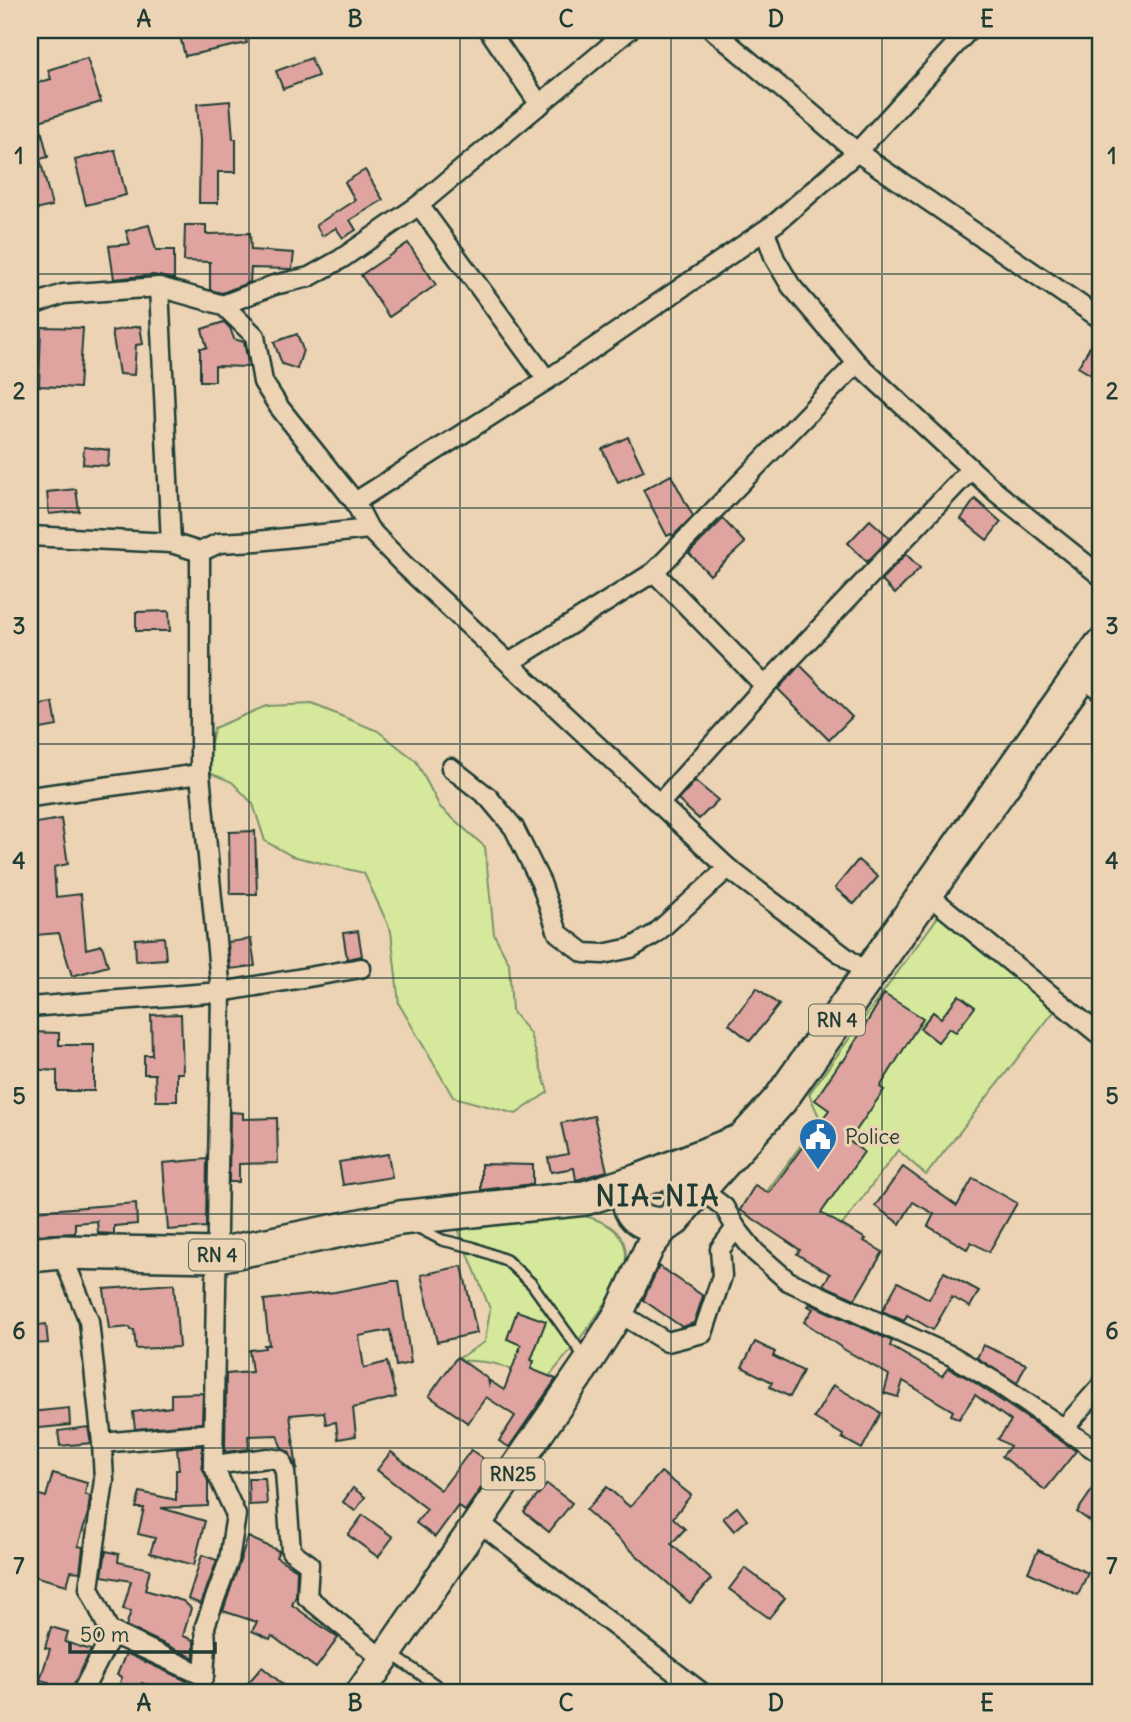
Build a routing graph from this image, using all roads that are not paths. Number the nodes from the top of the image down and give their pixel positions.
1 (489, 30) edge
2 (629, 30) edge
3 (713, 30) edge
4 (969, 30) edge
5 (540, 105) junction
6 (857, 152) junction
7 (419, 205) junction
8 (765, 231) junction
9 (159, 287) junction
10 (223, 305) junction
11 (30, 306) edge
12 (1101, 319) edge
13 (857, 363) junction
14 (547, 380) junction
15 (971, 469) junction
16 (355, 502) junction
17 (369, 529) junction
18 (30, 536) edge
19 (171, 543) junction
20 (200, 552) junction
21 (654, 572) junction
22 (1101, 576) edge
23 (1101, 646) edge
24 (509, 663) junction
25 (1090, 683) edge
26 (765, 686) junction
27 (450, 768) dead end
28 (200, 775) junction
29 (30, 797) edge
30 (659, 804) junction
31 (728, 867) junction
32 (926, 893) junction
33 (361, 968) dead end
34 (869, 975) junction
35 (221, 992) junction
36 (30, 1007) edge
37 (1101, 1035) edge
38 (741, 1141) junction
39 (645, 1178) junction
40 (585, 1198) junction
41 (635, 1215) junction
42 (674, 1217) junction
43 (400, 1218) junction
44 (736, 1228) junction
45 (45, 1254) edge
46 (218, 1255) junction
47 (619, 1313) junction
48 (588, 1363) junction
49 (1101, 1386) edge
50 (1065, 1427) junction
51 (213, 1433) junction
52 (102, 1443) junction
53 (1101, 1454) edge
54 (213, 1465) junction
55 (480, 1523) junction
56 (387, 1656) junction
57 (204, 1676) junction
58 (82, 1692) edge
59 (360, 1692) edge
60 (446, 1692) edge
61 (701, 1692) edge

1 - 5 street
2 - 5 street
3 - 6 street
4 - 6 street
5 - 7 street
6 - 8 street
6 - 12 street
7 - 10 street
7 - 14 street
8 - 13 street
8 - 14 street
9 - 10 street
9 - 11 street
9 - 19 street
10 - 16 street
13 - 15 street
13 - 21 street
14 - 16 street
15 - 22 street
15 - 26 street
16 - 17 street
17 - 20 street
17 - 24 street
18 - 19 street
19 - 20 street
20 - 28 street
21 - 24 street
21 - 26 street
23 - 25 highway, RN 4
24 - 30 street
25 - 32 highway, RN 4
26 - 30 street
27 - 31 street
28 - 29 street
28 - 35 street
30 - 31 street
31 - 34 street
32 - 34 highway, RN 4
32 - 37 street
33 - 35 street
34 - 38 highway, RN 4
35 - 36 street
35 - 46 street
38 - 39 highway, RN 4
38 - 42 highway, RN 4
39 - 40 highway, RN 4
39 - 41 highway
39 - 42 highway
40 - 41 highway, RN 4
40 - 43 highway, RN 4
41 - 42 highway
42 - 44 street
42 - 47 main road, RN25
43 - 46 highway, RN 4
43 - 48 lane
44 - 47 street
44 - 50 street
45 - 46 highway, RN 4
45 - 52 street
46 - 51 street
47 - 48 main road, RN25
48 - 55 main road, RN25
49 - 50 street
50 - 53 street
51 - 52 street
51 - 54 street
52 - 57 street
54 - 56 street
54 - 57 street
55 - 56 main road, RN25
55 - 61 street
56 - 59 main road, RN25
56 - 60 lane
57 - 58 street

